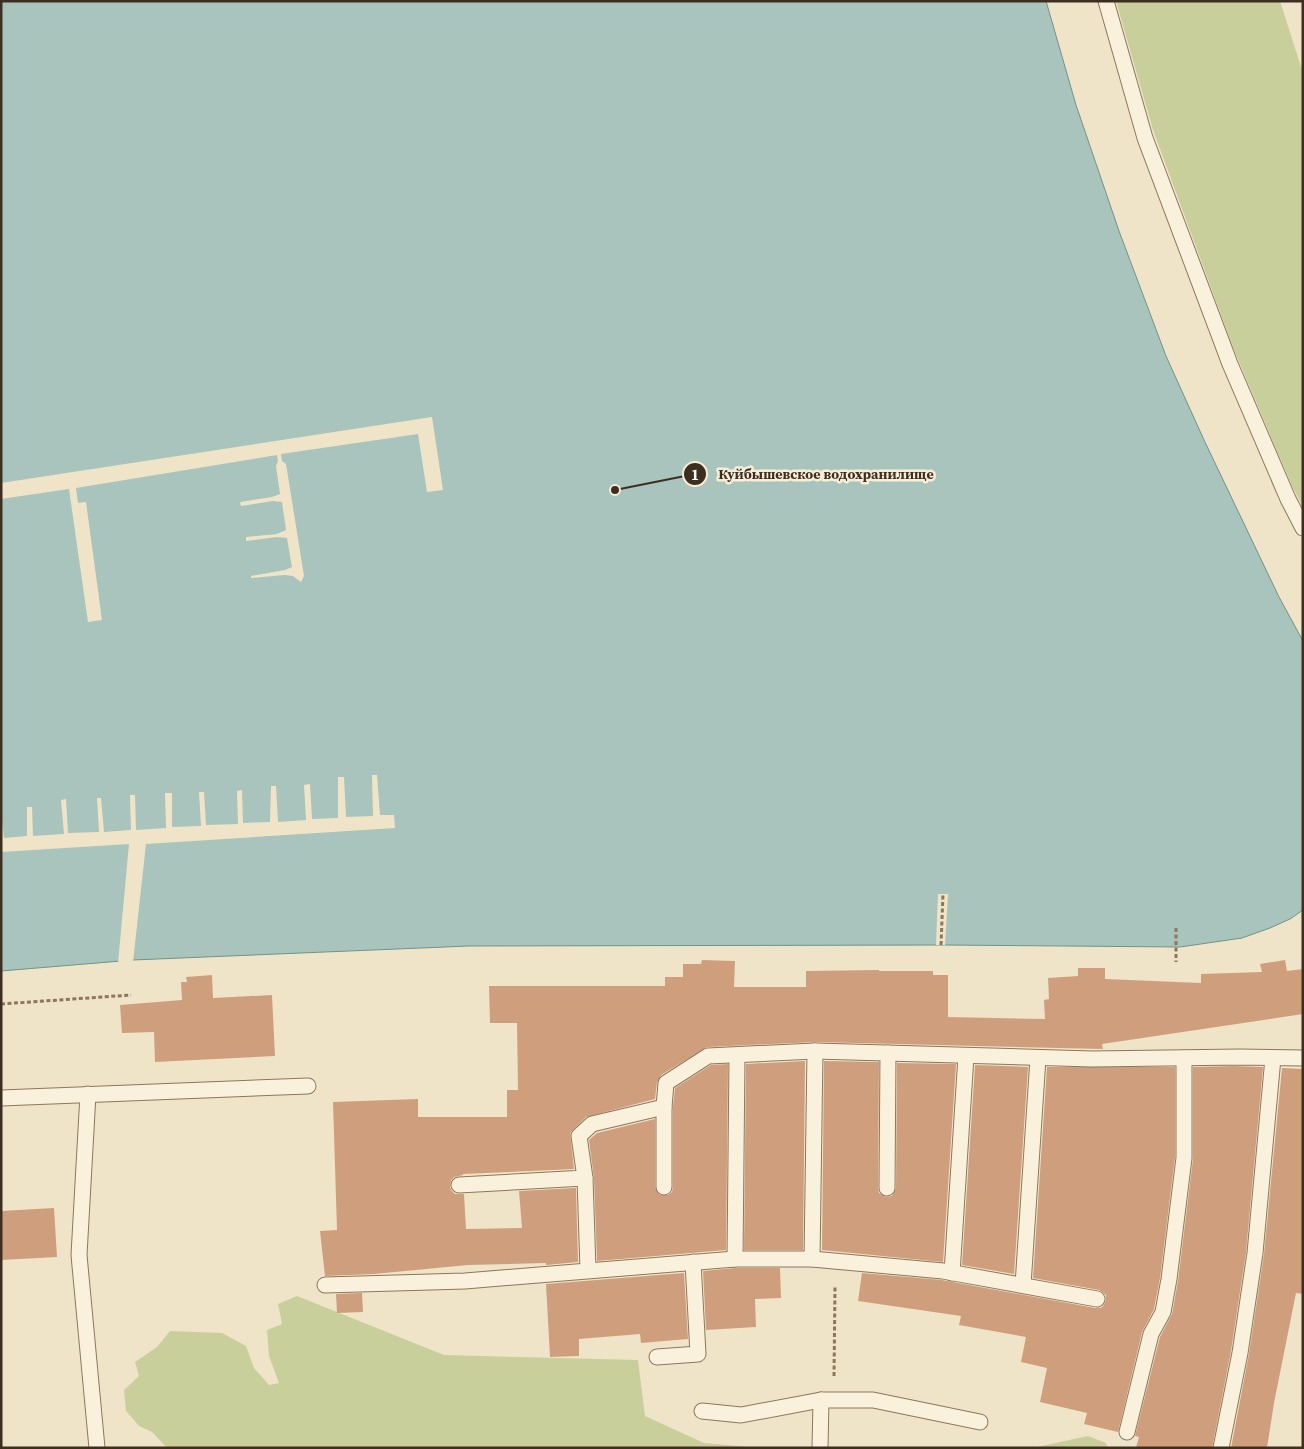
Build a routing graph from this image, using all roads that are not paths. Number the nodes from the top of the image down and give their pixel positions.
1 (1106, 1) edge
2 (1303, 528) edge
3 (814, 1051) junction
4 (888, 1053) junction
5 (737, 1055) junction
6 (966, 1056) junction
7 (1038, 1058) junction
8 (1184, 1058) junction
9 (1273, 1058) junction
10 (1303, 1058) edge
11 (308, 1086) dead end
12 (88, 1094) junction
13 (1, 1098) edge
14 (664, 1107) junction
15 (585, 1178) junction
16 (459, 1185) dead end
17 (664, 1187) dead end
18 (887, 1188) dead end
19 (735, 1259) junction
20 (812, 1259) junction
21 (693, 1262) junction
22 (588, 1270) junction
23 (952, 1273) junction
24 (325, 1285) dead end
25 (1023, 1285) junction
26 (1097, 1299) dead end
27 (656, 1357) dead end
28 (828, 1400) junction
29 (702, 1411) dead end
30 (980, 1422) dead end
31 (1127, 1432) dead end
32 (97, 1448) edge
33 (820, 1448) edge
34 (1221, 1448) edge

1 - 2 lane
3 - 4 lane
3 - 5 lane
3 - 20 lane
4 - 6 lane
4 - 18 lane
5 - 14 lane
5 - 19 lane
6 - 7 lane
6 - 23 lane
7 - 8 lane
7 - 25 lane
8 - 9 lane
8 - 31 lane
9 - 10 lane
9 - 34 lane
11 - 12 lane
12 - 13 lane
12 - 32 lane
14 - 15 lane
14 - 17 lane
15 - 16 lane
15 - 22 lane
19 - 20 lane
19 - 21 lane
20 - 23 lane
21 - 22 lane
21 - 27 lane
22 - 24 lane
23 - 25 lane
25 - 26 lane
28 - 29 lane
28 - 30 lane
28 - 33 lane

